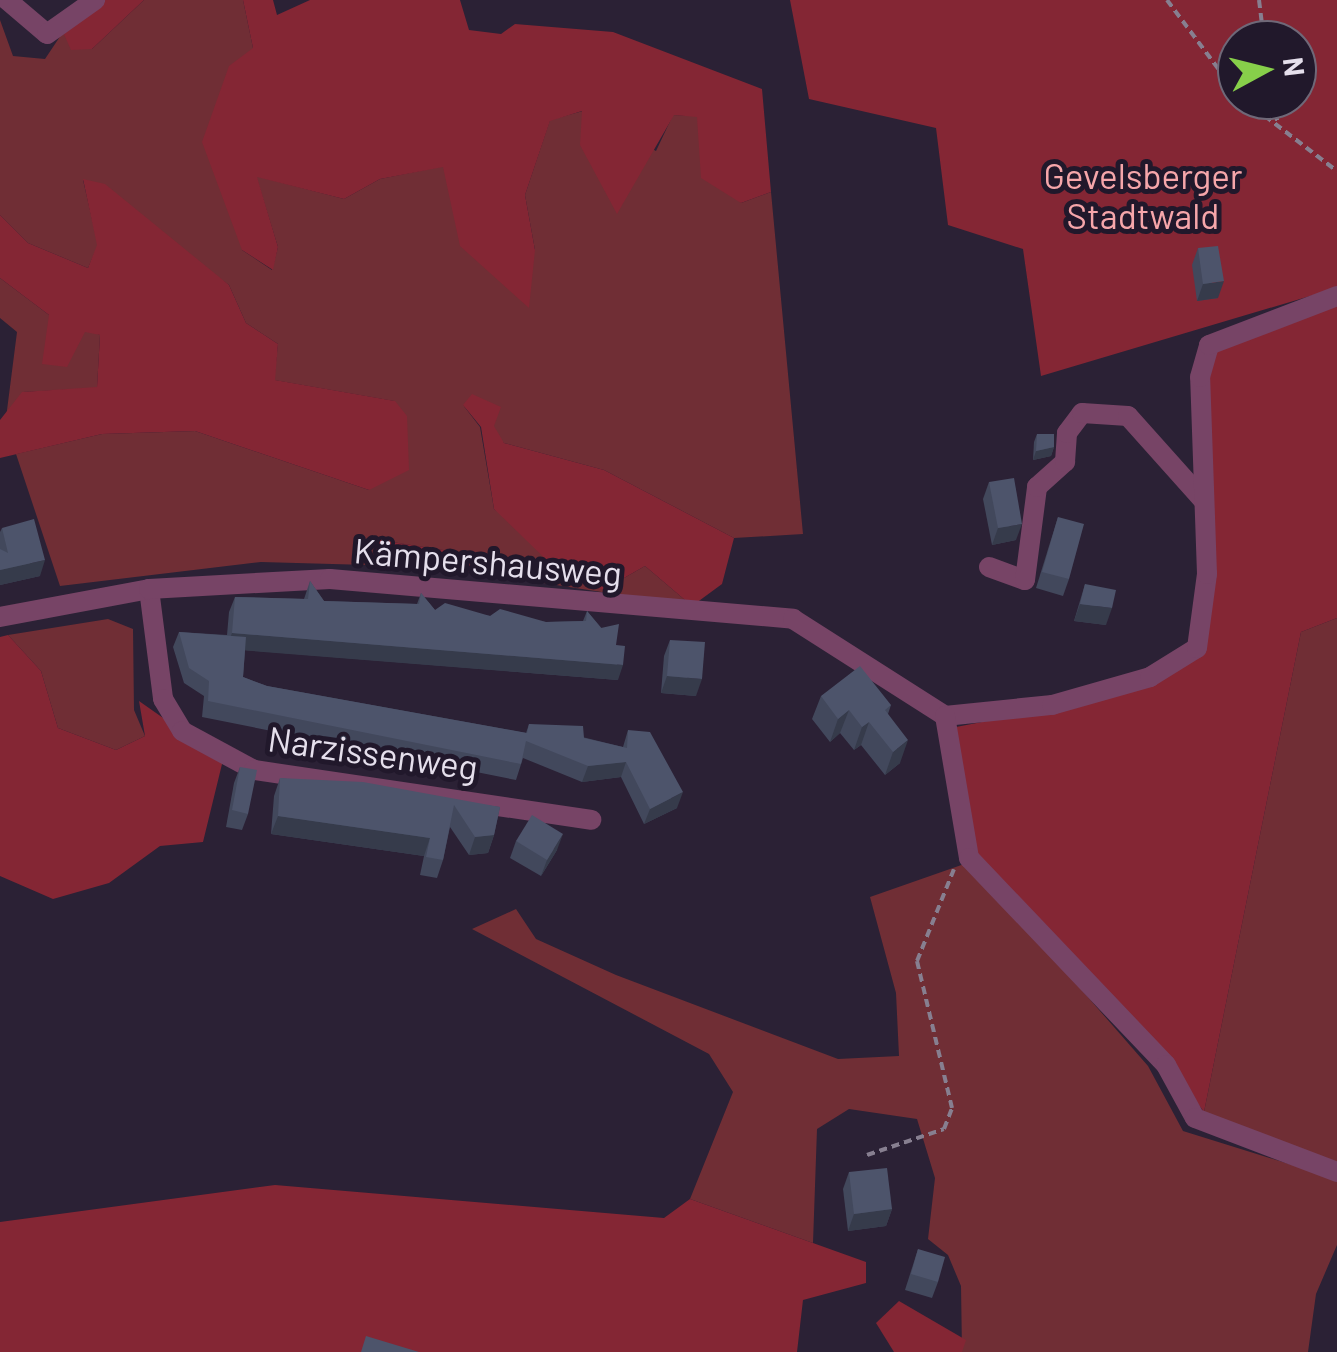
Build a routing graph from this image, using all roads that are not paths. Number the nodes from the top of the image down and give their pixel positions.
1 (7, 0) edge
2 (95, 0) edge
3 (1337, 296) edge
4 (1204, 502) junction
5 (988, 567) dead end
6 (149, 589) junction
7 (0, 617) edge
8 (945, 716) junction
9 (591, 820) dead end
10 (1337, 1172) edge

1 - 2 street
3 - 4 street
4 - 5 street
4 - 8 street
6 - 7 street, Kämpershausweg
6 - 8 street, Kämpershausweg
6 - 9 street, Narzissenweg
8 - 10 street

